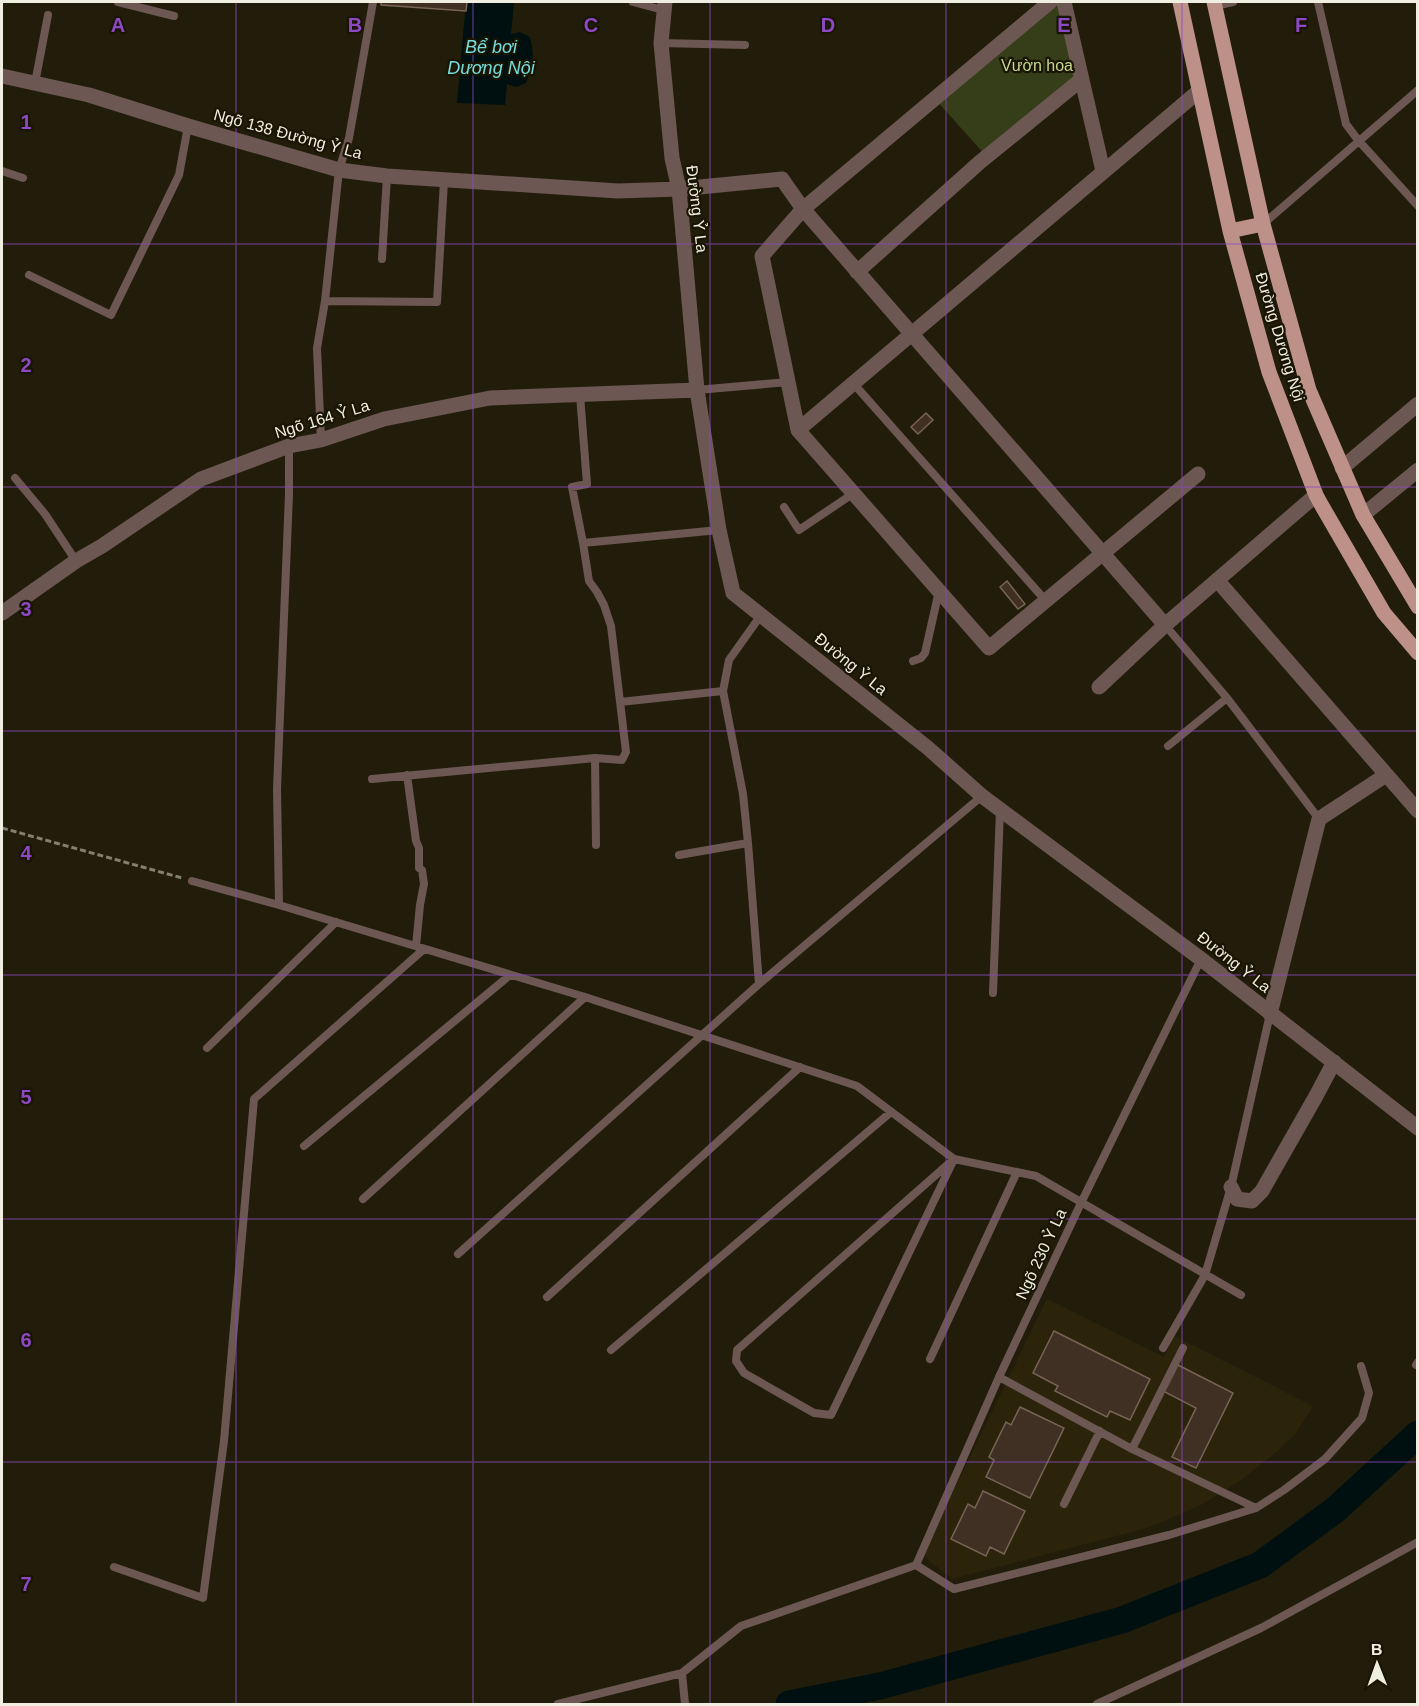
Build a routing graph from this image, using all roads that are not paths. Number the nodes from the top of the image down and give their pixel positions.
1 (118, 2) edge
2 (373, 2) edge
3 (633, 2) edge
4 (1050, 2) edge
5 (1064, 2) edge
6 (1180, 2) edge
7 (1233, 2) edge
8 (1318, 2) edge
9 (1214, 4) edge
10 (664, 6) edge
11 (48, 15) dead end
12 (174, 16) dead end
13 (661, 43) junction
14 (745, 45) dead end
15 (2, 76) edge
16 (1082, 79) junction
17 (34, 83) junction
18 (1418, 90) edge
19 (1200, 91) junction
20 (188, 126) junction
21 (1358, 140) junction
22 (339, 170) junction
23 (2, 171) edge
24 (1103, 171) junction
25 (387, 176) junction
26 (23, 178) dead end
27 (444, 180) junction
28 (679, 189) junction
29 (1416, 202) edge
30 (803, 209) junction
31 (1263, 224) junction
32 (1230, 231) junction
33 (382, 259) dead end
34 (857, 272) junction
35 (29, 275) dead end
36 (325, 301) junction
37 (911, 334) junction
38 (788, 382) junction
39 (853, 384) junction
40 (697, 390) junction
41 (580, 395) junction
42 (1418, 404) edge
43 (798, 430) junction
44 (321, 440) junction
45 (289, 446) junction
46 (1342, 468) junction
47 (1418, 470) edge
48 (1198, 474) dead end
49 (15, 478) dead end
50 (854, 493) junction
51 (1316, 495) junction
52 (784, 507) dead end
53 (1363, 516) junction
54 (719, 530) junction
55 (583, 543) junction
56 (1103, 553) junction
57 (76, 561) junction
58 (1217, 580) junction
59 (939, 590) junction
60 (1046, 600) junction
61 (1418, 607) edge
62 (4, 608) edge
63 (761, 615) junction
64 (1165, 624) junction
65 (1418, 653) edge
66 (913, 661) dead end
67 (1099, 687) dead end
68 (723, 691) junction
69 (1227, 698) junction
70 (620, 702) junction
71 (1168, 746) dead end
72 (595, 758) junction
73 (407, 775) junction
74 (1386, 775) junction
75 (372, 779) dead end
76 (982, 796) junction
77 (1000, 809) junction
78 (1418, 811) edge
79 (1319, 819) junction
80 (748, 843) junction
81 (596, 845) dead end
82 (679, 855) dead end
83 (192, 881) road end
84 (279, 906) junction
85 (336, 922) junction
86 (420, 948) junction
87 (1201, 959) junction
88 (510, 975) junction
89 (759, 984) junction
90 (993, 993) dead end
91 (585, 997) junction
92 (1270, 1014) junction
93 (701, 1035) junction
94 (207, 1048) dead end
95 (1334, 1062) junction
96 (800, 1067) junction
97 (891, 1112) junction
98 (1418, 1128) edge
99 (304, 1146) dead end
100 (954, 1160) junction
101 (1017, 1172) junction
102 (1231, 1187) junction
103 (363, 1199) dead end
104 (1081, 1203) junction
105 (458, 1254) dead end
106 (1205, 1275) junction
107 (1241, 1295) dead end
108 (547, 1297) dead end
109 (1163, 1348) dead end
110 (1183, 1348) dead end
111 (611, 1350) dead end
112 (930, 1359) dead end
113 (1361, 1366) dead end
114 (999, 1377) junction
115 (1100, 1431) junction
116 (1132, 1449) junction
117 (1065, 1504) dead end
118 (1257, 1508) junction
119 (1418, 1542) edge
120 (916, 1565) junction
121 (114, 1567) dead end
122 (682, 1673) junction
123 (558, 1704) edge
124 (686, 1704) edge
125 (1097, 1704) edge

1 - 12 lane
2 - 22 lane
3 - 10 lane
4 - 30 street
5 - 16 street
6 - 19 main road, Đường Dương Nội
7 - 9 lane
8 - 21 lane
9 - 31 main road, Đường Dương Nội
10 - 13 street, Đường Ỷ La
11 - 17 lane
13 - 14 lane
13 - 28 street, Đường Ỷ La
15 - 17 street, Ngõ 138 Đường Ỷ La
16 - 24 street
16 - 34 street
17 - 20 street, Ngõ 138 Đường Ỷ La
18 - 21 lane
19 - 24 street
19 - 32 main road, Đường Dương Nội
20 - 22 street, Ngõ 138 Đường Ỷ La
20 - 35 lane
21 - 29 lane
21 - 31 lane
22 - 25 street, Ngõ 138 Đường Ỷ La
22 - 36 lane
23 - 26 lane
24 - 37 street
25 - 27 street, Ngõ 138 Đường Ỷ La
25 - 33 lane
27 - 28 street, Ngõ 138 Đường Ỷ La
27 - 36 lane
28 - 30 street, Ngõ 138 Đường Ỷ La
28 - 40 street, Đường Ỷ La
30 - 34 street
30 - 38 street
31 - 32 main road
31 - 46 main road, Đường Dương Nội
32 - 51 main road, Đường Dương Nội
34 - 37 street
36 - 44 lane
37 - 39 street
37 - 56 street
38 - 40 lane
38 - 43 street
39 - 43 street
39 - 60 lane
40 - 41 street, Ngõ 164 Ỷ La
40 - 54 street, Đường Ỷ La
41 - 44 street, Ngõ 164 Ỷ La
41 - 55 lane
42 - 46 street
43 - 50 street
44 - 45 street, Ngõ 164 Ỷ La
45 - 57 street, Ngõ 164 Ỷ La
45 - 84 lane
46 - 53 main road, Đường Dương Nội
47 - 53 street
48 - 56 street
49 - 57 lane
50 - 52 lane
50 - 59 street
51 - 58 street
51 - 65 main road, Đường Dương Nội
53 - 61 main road, Đường Dương Nội
54 - 55 lane
54 - 63 street, Đường Ỷ La
55 - 70 lane
56 - 60 street
56 - 64 street
57 - 62 street, Ngõ 164 Ỷ La
58 - 64 street
58 - 74 street
59 - 60 street
59 - 66 lane
63 - 68 lane
63 - 76 street, Đường Ỷ La
64 - 67 street
64 - 69 lane
68 - 70 lane
68 - 80 lane
69 - 71 lane
69 - 79 lane
70 - 72 lane
72 - 73 lane
72 - 81 lane
73 - 75 lane
73 - 86 lane
74 - 78 street
74 - 79 street
76 - 77 street, Đường Ỷ La
76 - 89 lane
77 - 87 street, Đường Ỷ La
77 - 90 lane
79 - 92 street
80 - 82 lane
80 - 89 lane
83 - 84 lane
84 - 85 lane
85 - 86 lane
85 - 94 lane
86 - 88 lane
86 - 121 lane
87 - 92 street, Đường Ỷ La
87 - 104 lane, Ngõ 230 Ỷ La
88 - 91 lane
88 - 99 lane
89 - 93 lane
91 - 93 lane
91 - 103 lane
92 - 95 street, Đường Ỷ La
92 - 102 lane
93 - 96 lane
93 - 105 lane
95 - 98 street, Đường Ỷ La
95 - 102 street
96 - 97 lane
96 - 108 lane
97 - 100 lane
97 - 111 lane
100 - 100 lane
100 - 101 lane
101 - 104 lane
101 - 112 lane
102 - 106 lane
104 - 106 lane
104 - 114 lane, Ngõ 230 Ỷ La
106 - 107 lane
106 - 109 lane
110 - 116 lane
113 - 118 lane
114 - 115 lane
114 - 120 lane, Ngõ 230 Ỷ La
115 - 116 lane
115 - 117 lane
116 - 118 lane
118 - 120 lane
119 - 125 lane
120 - 122 lane
122 - 123 lane
122 - 124 lane

